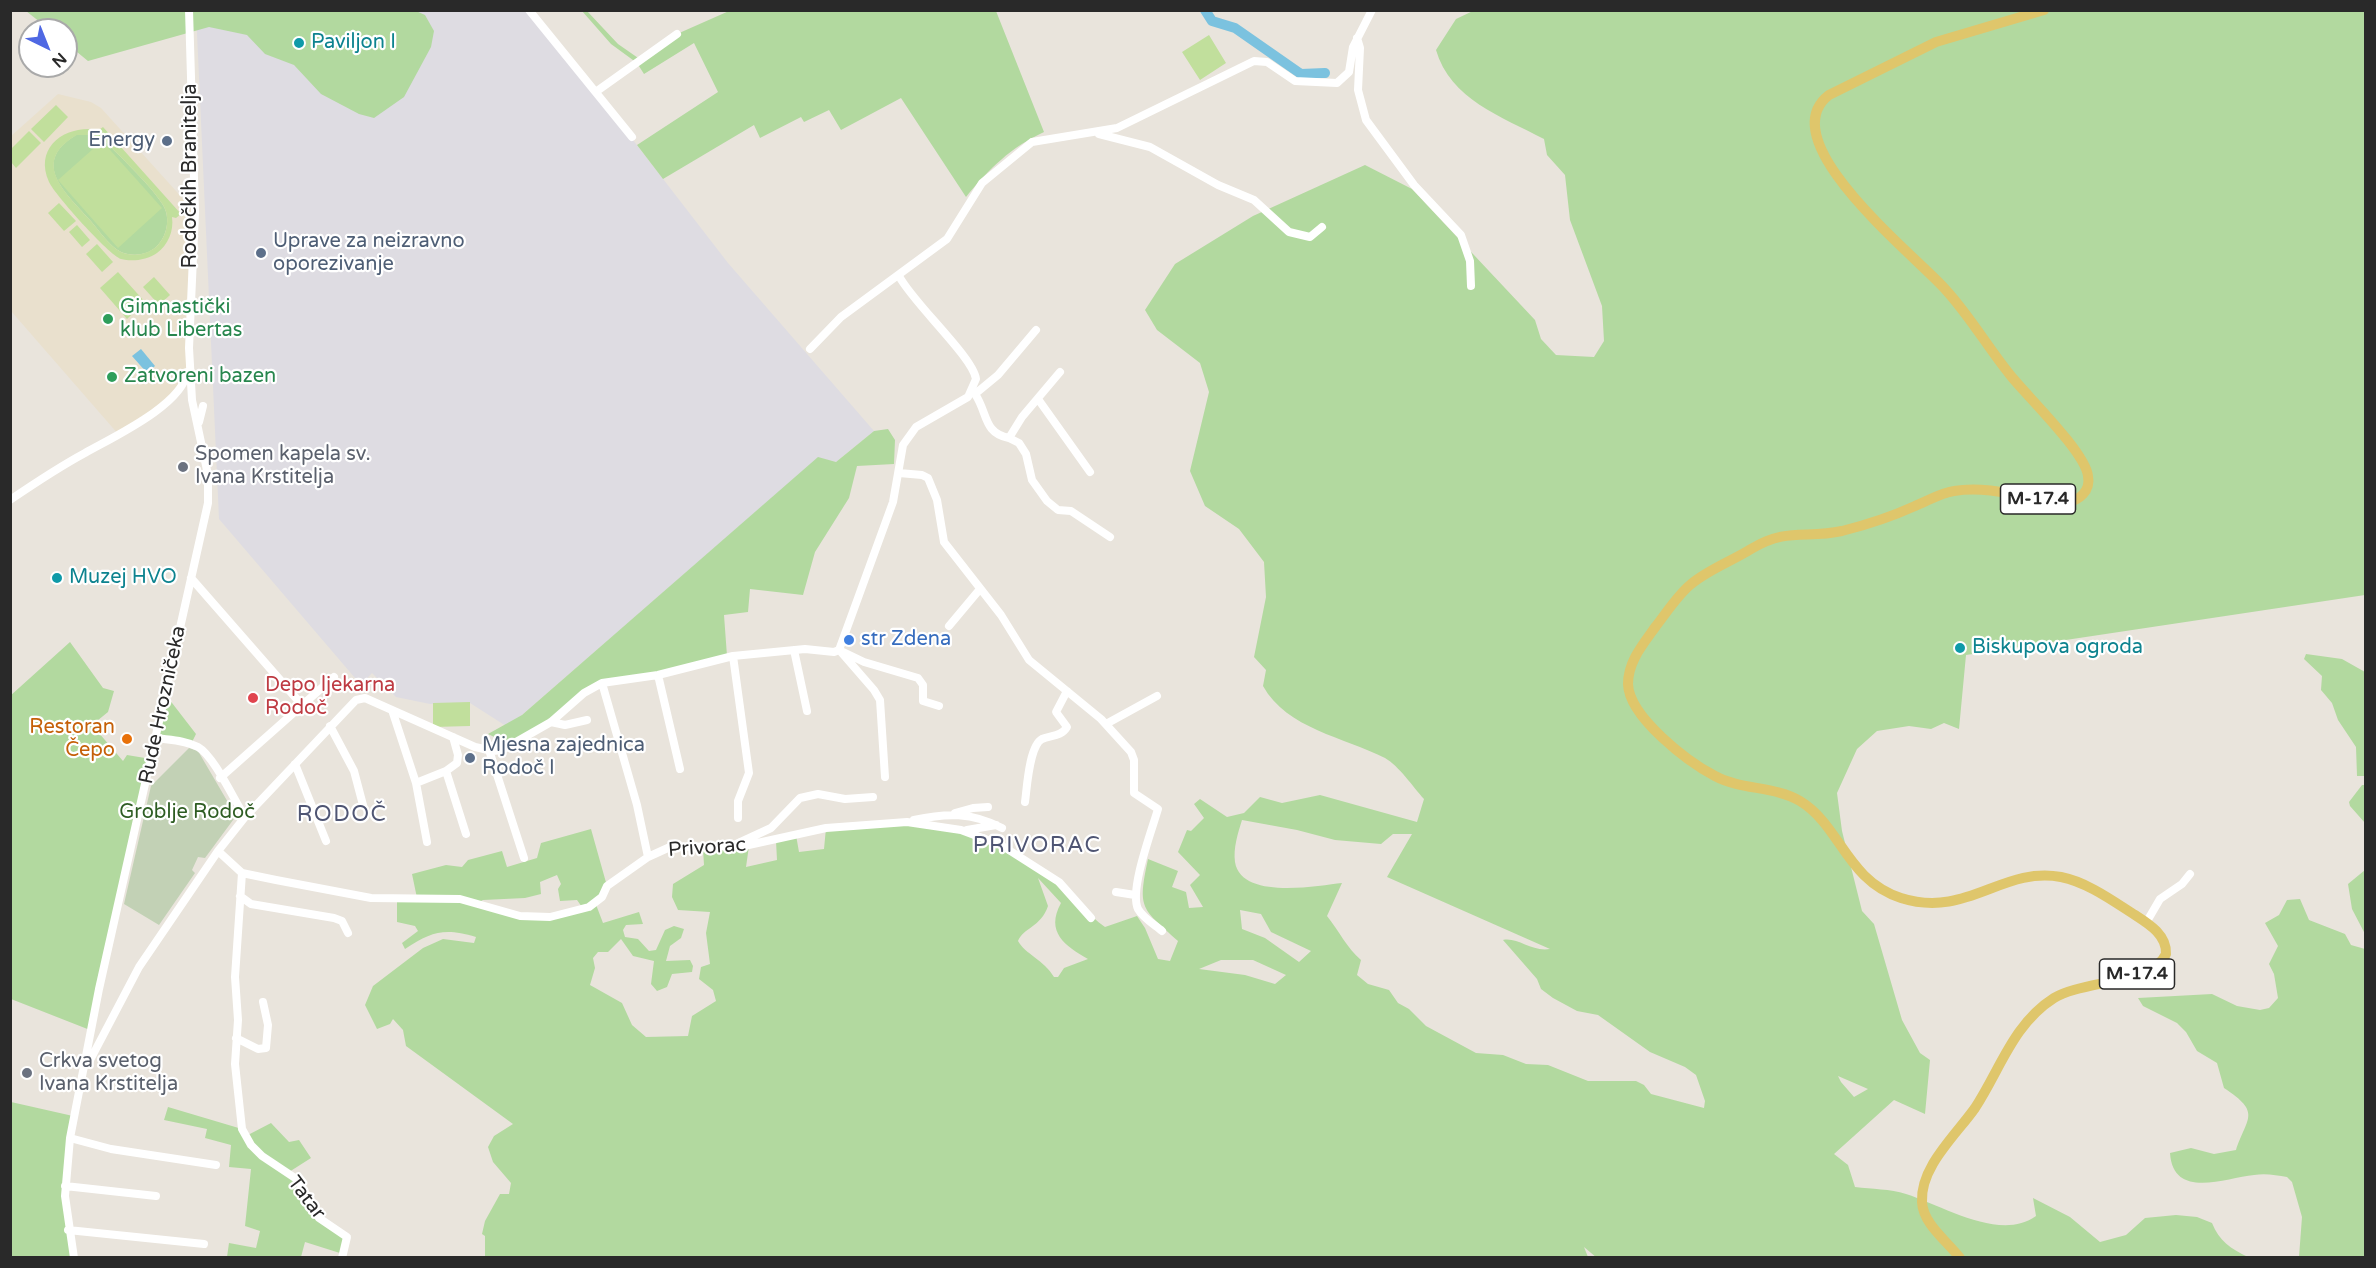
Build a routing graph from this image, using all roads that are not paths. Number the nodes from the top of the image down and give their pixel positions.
1 (189, 10) edge
2 (1372, 10) edge
3 (2044, 10) edge
4 (534, 12) edge
5 (677, 34) dead end
6 (1357, 38) junction
7 (597, 91) junction
8 (1094, 132) junction
9 (632, 137) dead end
10 (1322, 227) dead end
11 (899, 276) junction
12 (1471, 286) dead end
13 (1036, 330) dead end
14 (810, 350) dead end
15 (189, 352) junction
16 (1060, 372) dead end
17 (178, 392) junction
18 (974, 393) junction
19 (192, 396) junction
20 (1038, 399) junction
21 (164, 403) junction
22 (203, 406) dead end
23 (195, 413) joint
24 (199, 432) junction
25 (1009, 438) junction
26 (1090, 472) dead end
27 (899, 473) junction
28 (10, 500) edge
29 (1110, 537) dead end
30 (191, 578) junction
31 (980, 589) junction
32 (949, 626) dead end
33 (794, 650) junction
34 (839, 650) junction
35 (733, 656) junction
36 (658, 675) junction
37 (334, 677) dead end
38 (602, 683) junction
39 (1067, 691) junction
40 (1157, 696) dead end
41 (302, 705) junction
42 (939, 706) dead end
43 (392, 710) junction
44 (807, 711) dead end
45 (587, 720) dead end
46 (551, 722) junction
47 (1106, 724) junction
48 (330, 726) junction
49 (453, 737) junction
50 (156, 738) junction
51 (489, 750) junction
52 (295, 764) junction
53 (680, 769) dead end
54 (446, 771) junction
55 (885, 777) dead end
56 (220, 778) junction
57 (416, 783) junction
58 (873, 797) dead end
59 (1025, 802) dead end
60 (363, 805) dead end
61 (988, 807) dead end
62 (954, 813) junction
63 (245, 817) junction
64 (738, 818) dead end
65 (907, 822) junction
66 (961, 830) junction
67 (466, 834) dead end
68 (326, 841) dead end
69 (427, 842) dead end
70 (729, 848) junction
71 (218, 851) junction
72 (648, 857) junction
73 (524, 858) dead end
74 (242, 873) junction
75 (2190, 874) dead end
76 (1116, 892) dead end
77 (1135, 895) junction
78 (240, 896) junction
79 (1090, 918) dead end
80 (2146, 922) junction
81 (1162, 931) dead end
82 (348, 933) dead end
83 (263, 1002) dead end
84 (236, 1038) junction
85 (83, 1072) junction
86 (70, 1138) junction
87 (216, 1166) dead end
88 (65, 1186) junction
89 (156, 1196) dead end
90 (68, 1230) junction
91 (204, 1244) dead end
92 (74, 1257) edge
93 (342, 1257) edge
94 (1960, 1257) edge

1 - 15 street, Rodočkih Branitelja
2 - 6 street
3 - 80 main road, M-17.4
4 - 7 street
5 - 7 street
6 - 8 street
6 - 12 street
7 - 9 street
8 - 10 street
8 - 11 street
11 - 14 street
11 - 18 street
13 - 18 street
15 - 17 street
15 - 19 street, Rodočkih Branitelja
16 - 20 street
17 - 19 street
17 - 21 street
18 - 25 street
18 - 27 street
19 - 21 street
19 - 23 street, Rodočkih Branitelja
20 - 25 street
20 - 26 street
21 - 28 street
22 - 24 street
23 - 24 street, Rude Hrozničeka
24 - 30 street, Rude Hrozničeka
25 - 29 street
27 - 31 street
27 - 34 street
30 - 41 street
30 - 50 street, Rude Hrozničeka
31 - 32 street
31 - 39 street
33 - 34 street
33 - 35 street
33 - 44 street
34 - 42 street
34 - 55 street
35 - 36 street
35 - 64 street
36 - 38 street
36 - 53 street
37 - 41 street
38 - 46 street
38 - 72 street
39 - 47 street
39 - 59 street
40 - 47 street
41 - 56 street
43 - 48 street
43 - 49 street
43 - 57 street
45 - 46 street
46 - 51 street
47 - 77 street
48 - 52 street
48 - 60 street
49 - 51 street
49 - 54 street
50 - 56 street
50 - 85 street, Rude Hrozničeka
51 - 73 street
52 - 63 street
52 - 68 street
54 - 57 street
54 - 67 street
56 - 63 street
57 - 69 street
58 - 70 street
61 - 62 street
62 - 65 street
62 - 66 street
63 - 71 street
65 - 66 street, Privorac
65 - 70 street, Privorac
66 - 79 street, Privorac
70 - 72 street, Privorac
71 - 74 street
71 - 85 street
72 - 74 street, Privorac
74 - 78 street, Tatar
75 - 80 street
76 - 77 street
77 - 81 street
78 - 82 street
78 - 84 street, Tatar
80 - 94 main road, M-17.4
83 - 84 street
84 - 93 street, Tatar
85 - 86 street, Rude Hrozničeka
86 - 87 street
86 - 88 street, Rude Hrozničeka
88 - 89 street
88 - 90 street, Rude Hrozničeka
90 - 91 street
90 - 92 street, Rude Hrozničeka

